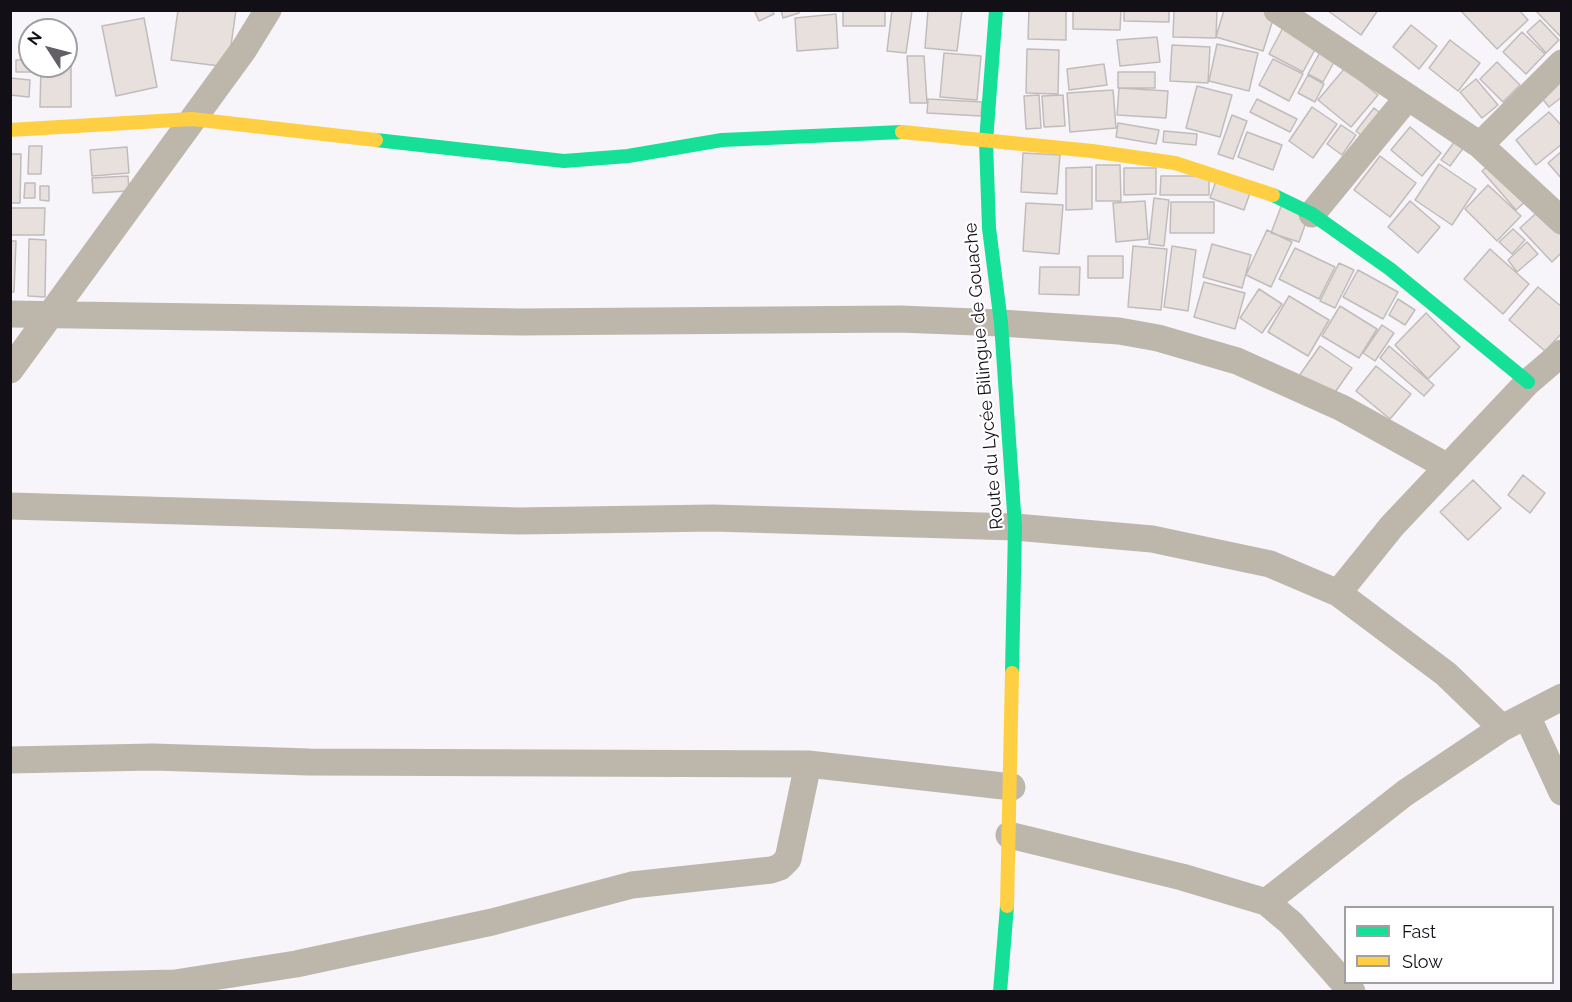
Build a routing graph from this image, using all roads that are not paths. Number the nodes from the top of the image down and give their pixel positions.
1 (268, 10) edge
2 (996, 10) edge
3 (1293, 15) edge
4 (1562, 63) edge
5 (1408, 97) junction
6 (192, 119) junction
7 (10, 130) edge
8 (986, 141) junction
9 (1480, 145) junction
10 (1312, 214) junction
11 (1562, 221) edge
12 (10, 314) edge
13 (52, 314) junction
14 (1001, 323) junction
15 (1562, 353) edge
16 (10, 370) edge
17 (1528, 382) junction
18 (1448, 467) junction
19 (10, 506) edge
20 (1015, 527) junction
21 (1338, 593) junction
22 (1562, 697) edge
23 (1527, 716) junction
24 (1502, 728) junction
25 (10, 760) edge
26 (808, 764) junction
27 (1012, 787) junction
28 (1562, 792) edge
29 (1010, 835) junction
30 (1266, 902) junction
31 (1344, 983) edge
32 (10, 987) edge
33 (1000, 992) edge

1 - 6 street
2 - 8 street, Route du Lycée Bilingue de Gouache
3 - 5 street
4 - 9 street
5 - 9 street
5 - 10 street
6 - 7 street
6 - 8 street
6 - 13 street
8 - 10 street
8 - 14 street, Route du Lycée Bilingue de Gouache
9 - 11 street
10 - 17 street
12 - 13 street
13 - 14 street
13 - 16 street
14 - 18 street
14 - 20 street, Route du Lycée Bilingue de Gouache
15 - 17 street
17 - 18 street
18 - 21 street
19 - 20 street
20 - 21 street
20 - 27 street, Route du Lycée Bilingue de Gouache
21 - 24 street
22 - 23 street
23 - 24 street
23 - 28 street
24 - 30 street
25 - 26 street
26 - 27 street
26 - 32 street
27 - 29 street, Route du Lycée Bilingue de Gouache
29 - 30 street
29 - 33 street, Route du Lycée Bilingue de Gouache
30 - 31 street

